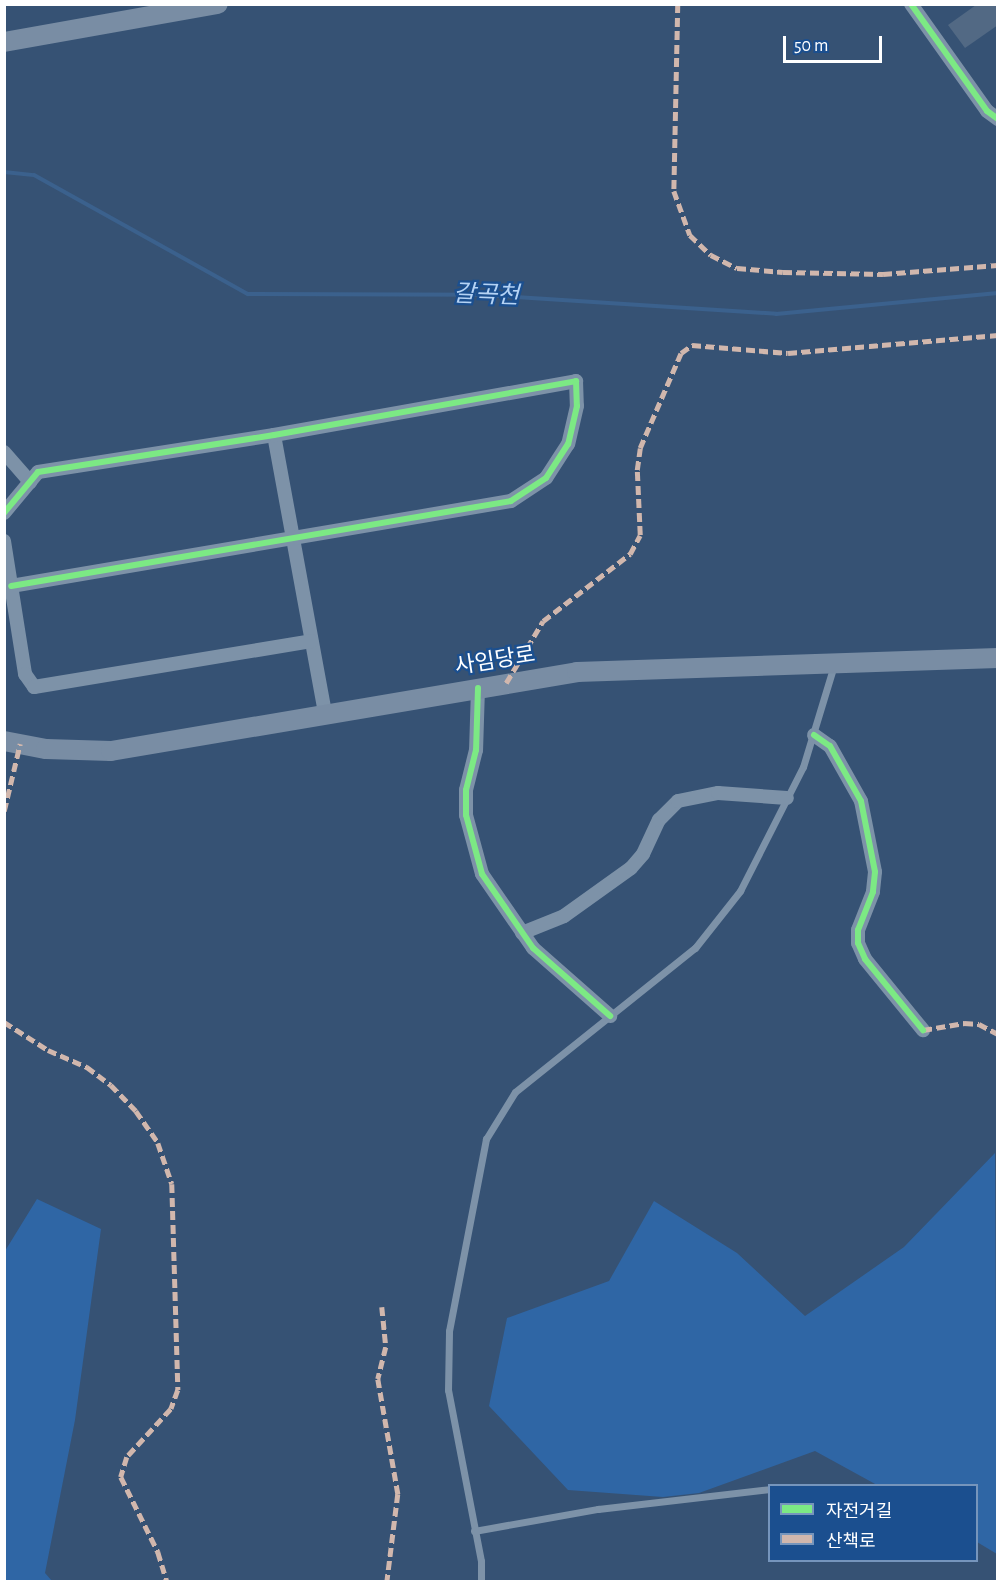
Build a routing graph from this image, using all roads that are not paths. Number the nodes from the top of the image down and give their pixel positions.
1 (218, 4) edge
2 (911, 4) edge
3 (191, 7) edge
4 (4, 42) edge
5 (998, 119) edge
6 (274, 435) junction
7 (4, 452) edge
8 (30, 482) junction
9 (4, 513) edge
10 (293, 540) junction
11 (4, 541) edge
12 (11, 586) junction
13 (312, 641) junction
14 (998, 658) edge
15 (834, 662) junction
16 (478, 688) junction
17 (325, 714) junction
18 (814, 735) junction
19 (4, 741) edge
20 (787, 798) junction
21 (522, 933) junction
22 (610, 1016) junction
23 (923, 1030) dead end
24 (768, 1489) edge
25 (474, 1531) junction
26 (481, 1581) edge

1 - 3 main road
2 - 5 street
3 - 4 main road
6 - 8 street
6 - 10 street
6 - 10 street
7 - 8 street
8 - 9 street
10 - 12 street
10 - 13 street
11 - 12 street
12 - 13 street
13 - 17 street
14 - 15 main road, 사임당로
15 - 16 main road, 사임당로
15 - 18 lane
16 - 17 main road, 사임당로
16 - 21 street
17 - 19 main road, 사임당로
18 - 20 lane
18 - 23 street
20 - 21 street
20 - 22 lane
21 - 22 street
22 - 25 lane
24 - 25 lane
25 - 26 lane

